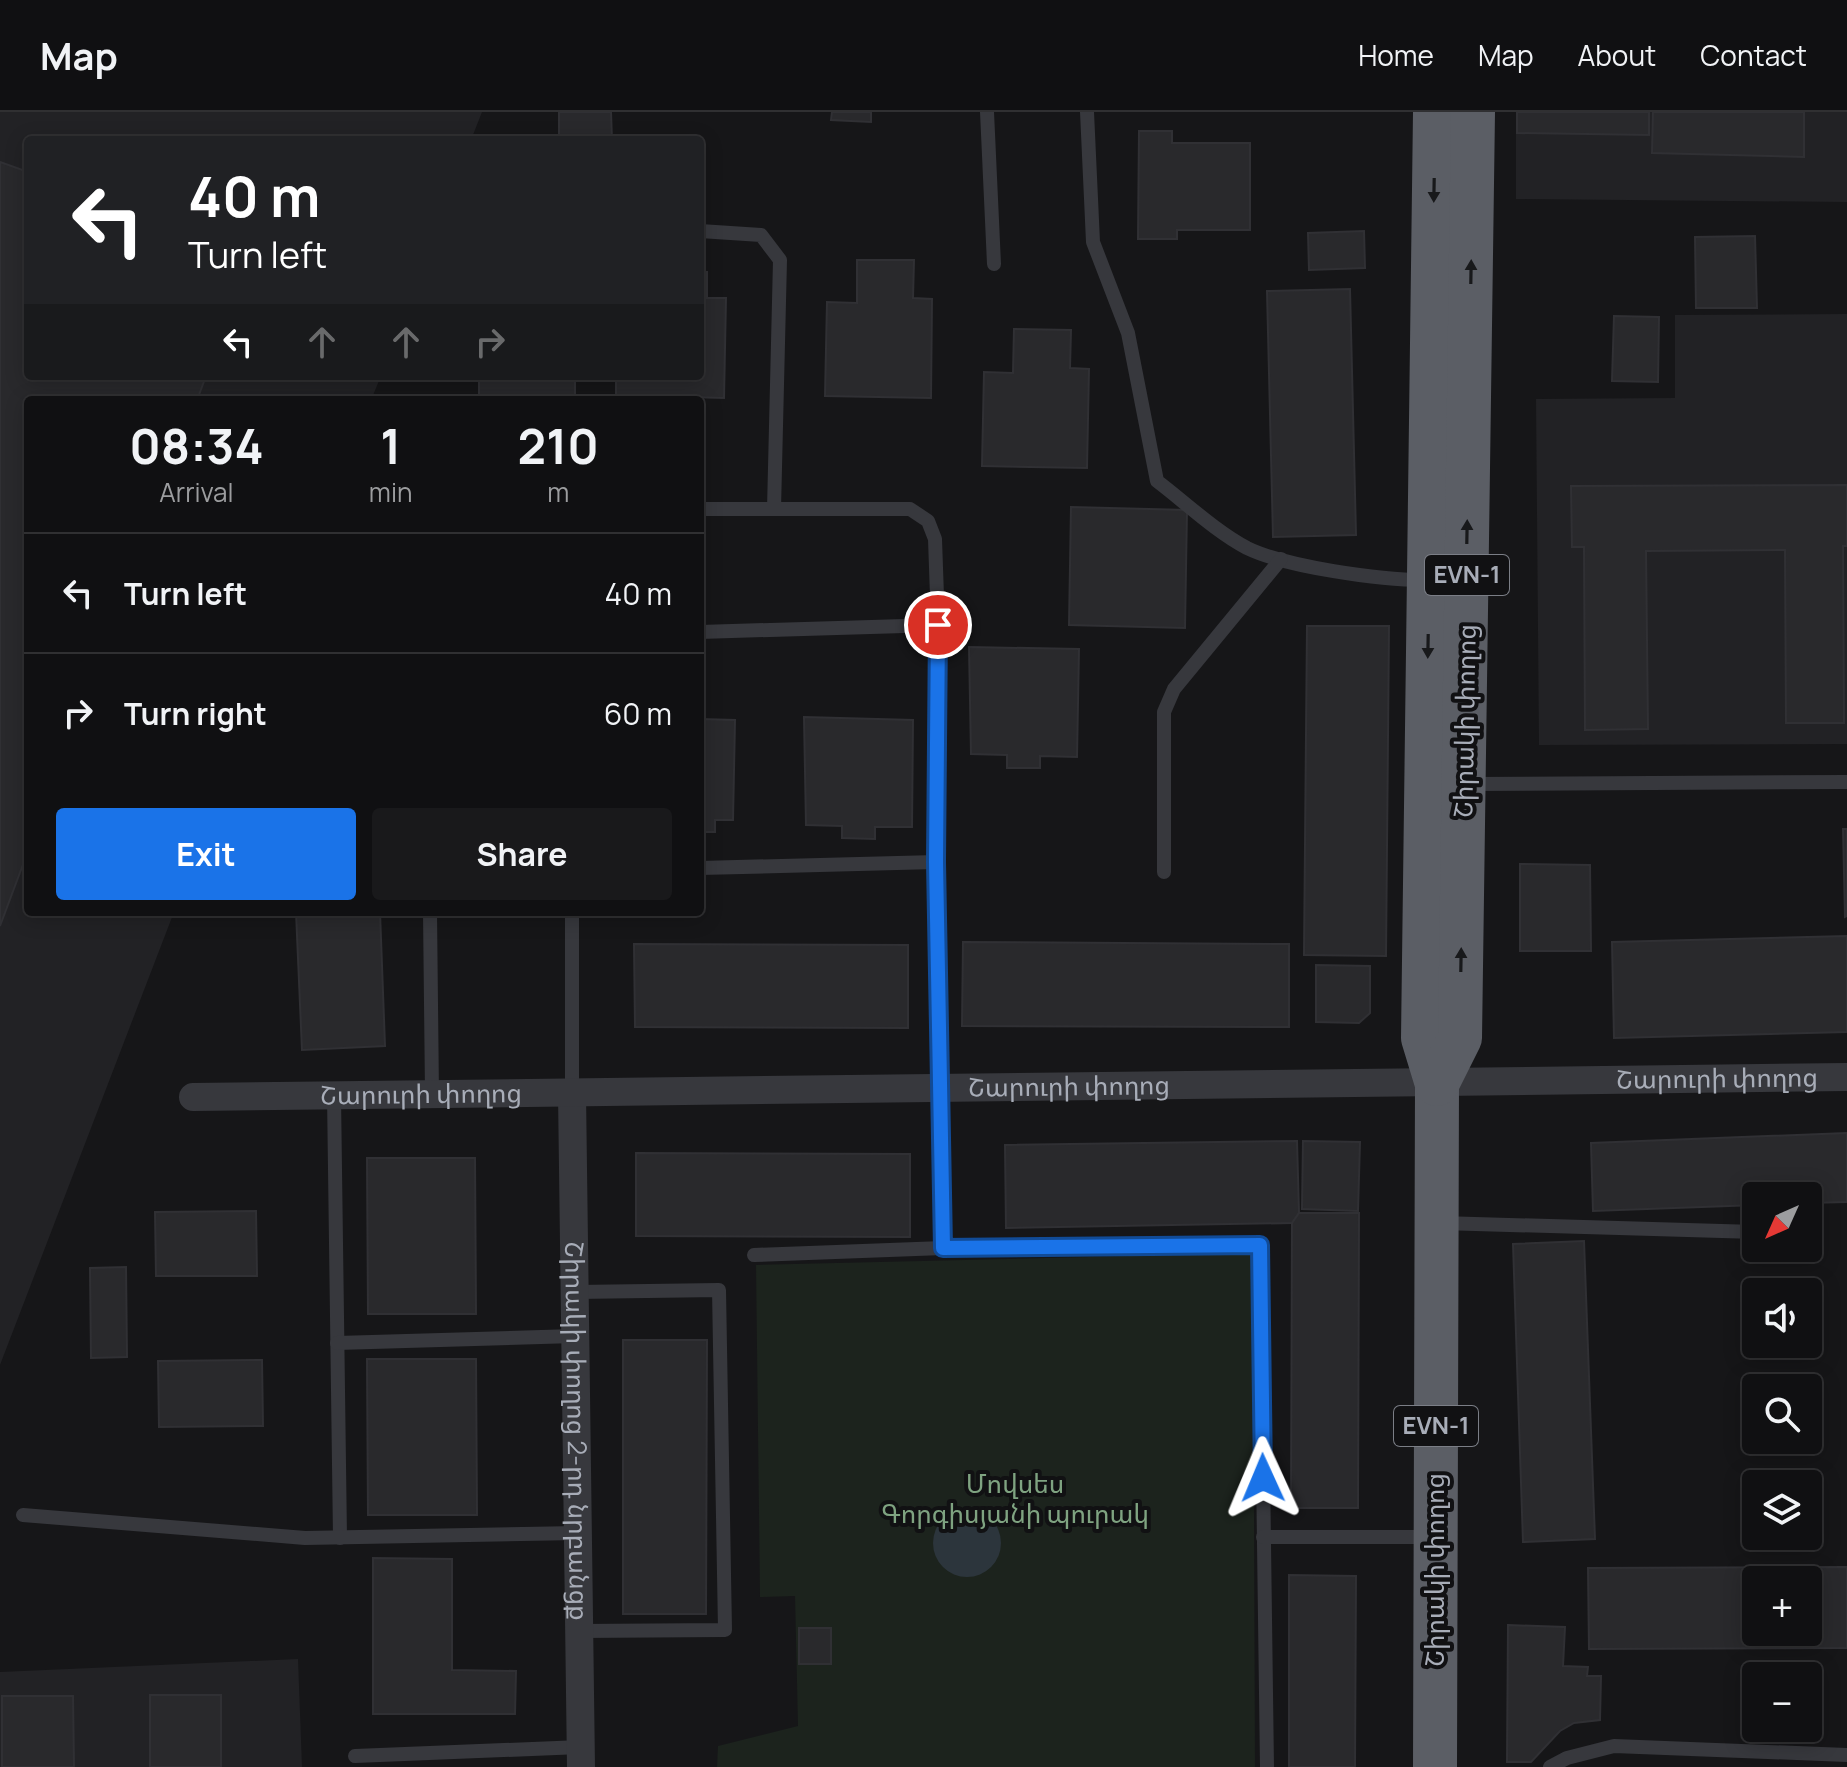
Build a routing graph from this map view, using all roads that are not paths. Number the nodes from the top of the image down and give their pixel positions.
1 (987, 112) edge
2 (1087, 112) edge
3 (1435, 112) edge
4 (1473, 112) edge
5 (704, 231) edge
6 (994, 264) dead end
7 (704, 509) edge
8 (774, 509) junction
9 (1281, 559) junction
10 (1429, 580) junction
11 (938, 625) junction
12 (704, 632) edge
13 (1847, 782) edge
14 (1464, 784) junction
15 (936, 862) junction
16 (704, 868) edge
17 (1164, 872) dead end
18 (430, 916) edge
19 (572, 916) edge
20 (1847, 1077) edge
21 (1437, 1084) junction
22 (940, 1089) junction
23 (572, 1093) junction
24 (432, 1094) junction
25 (334, 1095) junction
26 (193, 1097) dead end
27 (1437, 1223) junction
28 (1742, 1232) edge
29 (943, 1248) junction
30 (754, 1255) dead end
31 (576, 1292) junction
32 (575, 1336) junction
33 (337, 1343) junction
34 (23, 1515) dead end
35 (578, 1533) junction
36 (1263, 1537) junction
37 (1436, 1537) junction
38 (340, 1538) junction
39 (579, 1631) junction
40 (1847, 1755) edge
41 (355, 1756) dead end
42 (581, 1757) edge
43 (1267, 1767) edge
44 (1435, 1767) edge
45 (1550, 1767) edge

1 - 6 lane
2 - 9 lane
3 -> 10 highway, Շիրակի փողոց / EVN-1
14 -> 4 highway, Շիրակի փողոց / EVN-1
5 - 8 lane
7 - 8 lane
8 - 11 lane
9 - 10 lane
9 - 17 lane
10 -> 21 highway, Շիրակի փողոց / EVN-1
11 - 12 lane
11 - 15 lane
13 - 14 lane
21 -> 14 highway, Շիրակի փողոց / EVN-1
15 - 16 lane
15 - 22 lane
18 - 24 lane
19 - 23 lane
20 - 21 street, Շարուրի փողոց
21 - 22 street, Շարուրի փողոց
21 - 27 highway, Շիրակի փողոց / EVN-1
22 - 23 street, Շարուրի փողոց
22 - 29 lane
23 - 24 street, Շարուրի փողոց
23 - 31 street, Շիրակի փողոց 2-րդ նրբանցք
24 - 25 street, Շարուրի փողոց
25 - 26 street, Շարուրի փողոց
25 - 33 lane
27 - 28 lane
27 - 37 highway, Շիրակի փողոց / EVN-1
29 - 30 lane
29 - 36 lane
31 - 32 street, Շիրակի փողոց 2-րդ նրբանցք
31 - 39 lane
32 - 33 lane
32 - 35 street, Շիրակի փողոց 2-րդ նրբանցք
33 - 38 lane
34 - 38 lane
35 - 38 lane
35 - 39 street, Շիրակի փողոց 2-րդ նրբանցք
36 - 37 lane
36 - 43 lane
37 - 44 highway, Շիրակի փողոց / EVN-1
39 - 42 street, Շիրակի փողոց 2-րդ նրբանցք
40 - 45 lane
41 - 42 lane

